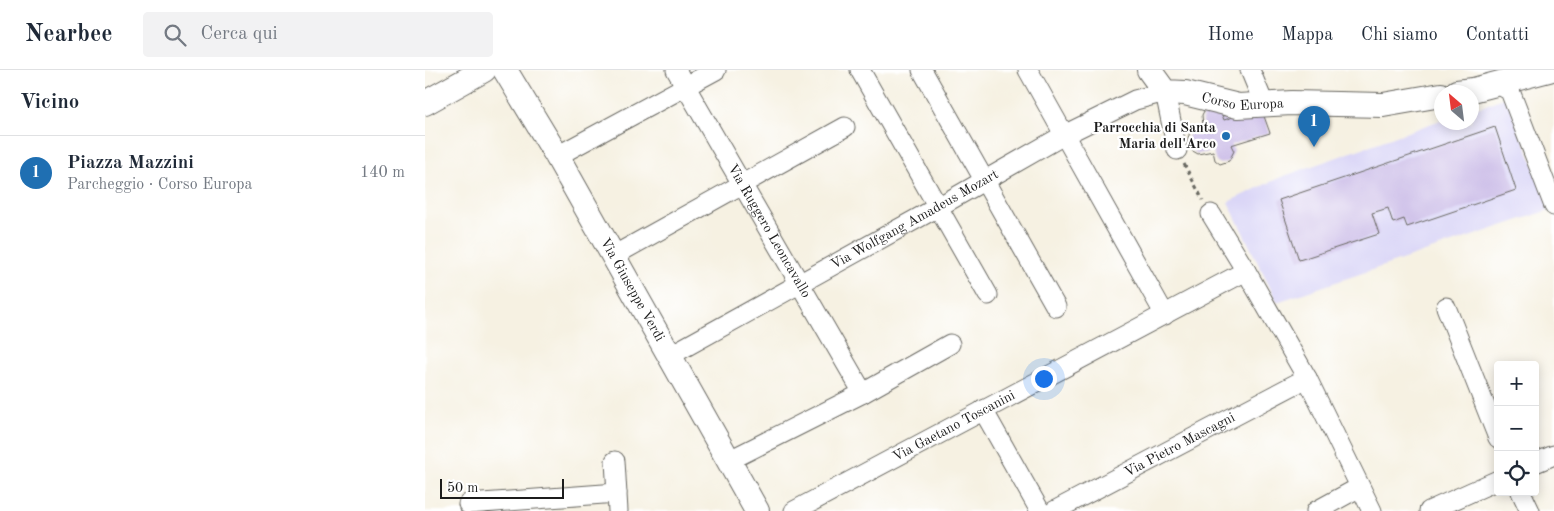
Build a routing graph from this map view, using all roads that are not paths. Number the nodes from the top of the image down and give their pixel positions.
1 (483, 70) edge
2 (505, 70) edge
3 (676, 70) edge
4 (716, 70) edge
5 (860, 70) edge
6 (922, 70) edge
7 (1028, 70) edge
8 (1149, 70) edge
9 (1250, 70) edge
10 (1549, 70) edge
11 (1498, 84) junction
12 (685, 87) junction
13 (1479, 88) edge
14 (1165, 92) junction
15 (1434, 96) edge
16 (425, 103) edge
17 (1264, 104) junction
18 (845, 127) dead end
19 (1064, 135) junction
20 (1177, 150) road end
21 (557, 156) junction
22 (985, 180) junction
23 (743, 185) junction
24 (1554, 206) edge
25 (938, 207) junction
26 (1211, 214) road end
27 (613, 256) junction
28 (1246, 271) junction
29 (800, 284) junction
30 (988, 295) dead end
31 (1056, 307) dead end
32 (1446, 307) dead end
33 (1165, 316) junction
34 (950, 344) dead end
35 (669, 356) junction
36 (1307, 378) junction
37 (863, 393) junction
38 (983, 410) junction
39 (1494, 428) edge
40 (1554, 455) edge
41 (615, 461) dead end
42 (729, 461) junction
43 (1539, 461) edge
44 (1494, 482) edge
45 (1360, 488) junction
46 (1523, 496) edge
47 (618, 502) edge
48 (468, 504) dead end
49 (757, 511) edge
50 (794, 511) edge
51 (1040, 511) edge
52 (1054, 511) edge
53 (1316, 511) edge
54 (1372, 511) edge
55 (1429, 511) edge
56 (1531, 511) edge

1 - 16 street
2 - 21 street, Via Giuseppe Verdi
3 - 12 street, Via Ruggero Leoncavallo
4 - 12 street
5 - 25 street
6 - 22 street
7 - 19 street
8 - 14 street
9 - 17 street
10 - 11 street
11 - 13 street
11 - 24 street
12 - 21 street
12 - 23 street, Via Ruggero Leoncavallo
14 - 17 street, Corso Europa
14 - 19 street, Via Wolfgang Amadeus Mozart
14 - 20 street
15 - 17 street, Corso Europa
18 - 23 street
19 - 22 street, Via Wolfgang Amadeus Mozart
19 - 33 street
21 - 27 street, Via Giuseppe Verdi
22 - 25 street, Via Wolfgang Amadeus Mozart
22 - 31 street
23 - 27 street
23 - 29 street, Via Ruggero Leoncavallo
25 - 29 street, Via Wolfgang Amadeus Mozart
25 - 30 street
26 - 28 street
27 - 35 street, Via Giuseppe Verdi
28 - 33 street, Via Gaetano Toscanini
28 - 36 street
29 - 35 street, Via Wolfgang Amadeus Mozart
29 - 37 street, Via Ruggero Leoncavallo
32 - 39 street
33 - 38 street, Via Gaetano Toscanini
34 - 37 street
35 - 42 street, Via Giuseppe Verdi
36 - 45 street
36 - 52 street, Via Pietro Mascagni
37 - 42 street
38 - 50 street, Via Gaetano Toscanini
38 - 51 street
40 - 43 street
41 - 47 street
42 - 49 street, Via Giuseppe Verdi
44 - 55 street
45 - 53 street
45 - 54 street
46 - 56 street
47 - 48 street

